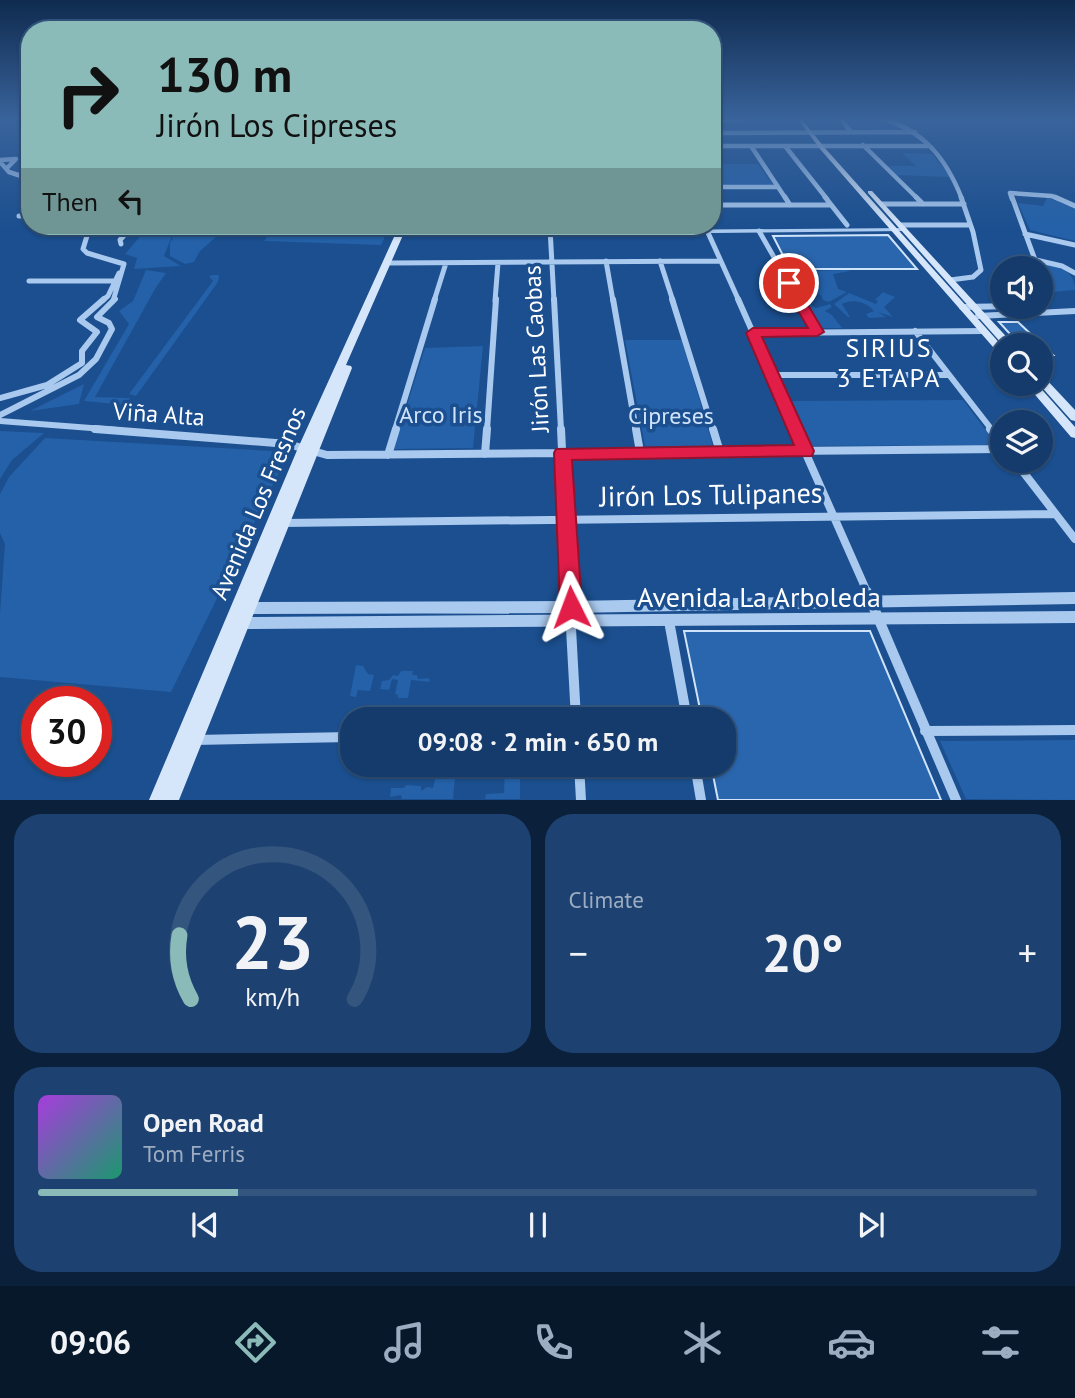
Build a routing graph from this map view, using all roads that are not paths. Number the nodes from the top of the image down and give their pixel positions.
1 (757, 155) edge
2 (792, 155) edge
3 (832, 155) edge
4 (833, 155) edge
5 (874, 155) edge
6 (936, 155) edge
7 (0, 161) edge
8 (7, 168) junction
9 (19, 175) edge
10 (721, 187) edge
11 (778, 187) junction
12 (882, 204) junction
13 (923, 204) junction
14 (964, 204) junction
15 (721, 205) edge
16 (790, 205) junction
17 (831, 205) junction
18 (1075, 206) edge
19 (847, 225) junction
20 (970, 225) junction
21 (898, 228) junction
22 (721, 229) edge
23 (721, 230) edge
24 (759, 232) junction
25 (1025, 234) junction
26 (87, 235) edge
27 (124, 235) edge
28 (400, 235) edge
29 (401, 235) edge
30 (557, 235) edge
31 (709, 235) edge
32 (121, 244) dead end
33 (1075, 245) edge
34 (1034, 256) edge
35 (606, 261) junction
36 (660, 261) junction
37 (720, 261) junction
38 (552, 262) junction
39 (390, 263) junction
40 (446, 263) junction
41 (498, 263) junction
42 (1053, 265) edge
43 (1075, 273) edge
44 (950, 280) junction
45 (30, 281) dead end
46 (118, 281) junction
47 (1075, 312) edge
48 (1053, 314) edge
49 (990, 316) edge
50 (990, 318) edge
51 (979, 319) junction
52 (915, 331) junction
53 (817, 332) junction
54 (753, 333) junction
55 (995, 333) edge
56 (990, 335) edge
57 (772, 375) junction
58 (949, 375) junction
59 (1043, 396) edge
60 (1052, 396) edge
61 (0, 398) edge
62 (0, 415) edge
63 (0, 421) edge
64 (1073, 425) edge
65 (990, 430) edge
66 (990, 447) edge
67 (308, 451) junction
68 (806, 451) junction
69 (639, 452) junction
70 (720, 452) junction
71 (562, 453) junction
72 (485, 454) junction
73 (388, 455) junction
74 (1024, 473) edge
75 (1055, 514) junction
76 (834, 515) junction
77 (567, 518) junction
78 (283, 523) junction
79 (1075, 540) edge
80 (1075, 598) edge
81 (869, 600) junction
82 (571, 607) junction
83 (241, 615) junction
84 (1075, 617) edge
85 (877, 620) junction
86 (669, 621) junction
87 (571, 622) junction
88 (575, 707) edge
89 (685, 707) edge
90 (1075, 730) edge
91 (925, 731) junction
92 (340, 737) edge
93 (195, 740) junction
94 (579, 777) edge
95 (697, 777) edge
96 (158, 800) edge
97 (170, 800) edge
98 (580, 800) edge
99 (701, 800) edge
100 (956, 800) edge

1 - 11 street
2 - 17 street
3 - 21 main road
4 - 12 main road
5 - 13 street
6 - 14 street
7 - 8 street
7 - 8 street
8 - 9 street
10 - 11 street
11 - 16 street
12 - 13 street
12 - 21 main road
13 - 14 street
14 - 20 street
15 - 16 street
16 - 17 street
17 - 19 street
18 - 25 street
19 - 21 street
19 - 22 street
20 - 21 street
20 - 44 street
21 - 24 street
21 - 44 main road
21 - 51 main road
23 - 24 street
24 - 53 street
25 - 33 street
25 - 34 street
26 - 46 street
27 - 32 street
28 - 67 main road, Avenida Los Fresnos
29 - 39 main road, Avenida Los Fresnos
30 - 38 street, Jirón Las Caobas
31 - 37 street
35 - 36 street
35 - 38 street
35 - 69 street
36 - 37 street
36 - 70 street
37 - 54 street
38 - 41 street
38 - 71 street, Jirón Las Caobas
39 - 40 street
39 - 67 main road, Avenida Los Fresnos
40 - 41 street
40 - 73 street
41 - 72 street
42 - 43 street
44 - 51 main road
45 - 46 street
46 - 61 street
46 - 62 street
47 - 48 street
49 - 51 street
50 - 51 street
51 - 52 street
51 - 55 main road
51 - 56 main road
52 - 53 street
52 - 58 street
53 - 54 street
54 - 57 street
57 - 58 street
57 - 68 street
58 - 65 street
59 - 64 main road
60 - 64 main road
63 - 67 street, Viña Alta
66 - 68 street, Viña Alta
67 - 73 street, Viña Alta
67 - 78 main road, Avenida Los Fresnos
67 - 83 main road, Avenida Los Fresnos
68 - 70 street, Viña Alta
68 - 76 street
69 - 70 street, Viña Alta
69 - 71 street, Viña Alta
71 - 72 street, Viña Alta
71 - 77 street, Jirón Las Caobas
72 - 73 street, Viña Alta
74 - 75 street
75 - 76 street, Jirón Los Tulipanes
75 - 79 street
76 - 77 street, Jirón Los Tulipanes
76 - 81 street
77 - 78 street, Jirón Los Tulipanes
77 - 82 street, Jirón Las Caobas
78 - 83 main road, Avenida Los Fresnos
80 - 81 street, Avenida La Arboleda
81 - 82 street, Avenida La Arboleda
81 - 85 street
82 - 83 street, Avenida La Arboleda
82 - 87 street, Jirón Las Caobas
83 - 87 street, Avenida La Arboleda
83 - 93 main road, Avenida Los Fresnos
83 - 96 main road, Avenida Los Fresnos
84 - 85 street, Avenida La Arboleda
85 - 86 street, Avenida La Arboleda
85 - 91 street
86 - 87 street, Avenida La Arboleda
86 - 89 street
87 - 88 street, Jirón Las Caobas
90 - 91 street
91 - 100 street
92 - 93 street
93 - 97 main road, Avenida Los Fresnos
94 - 98 street
95 - 99 street

